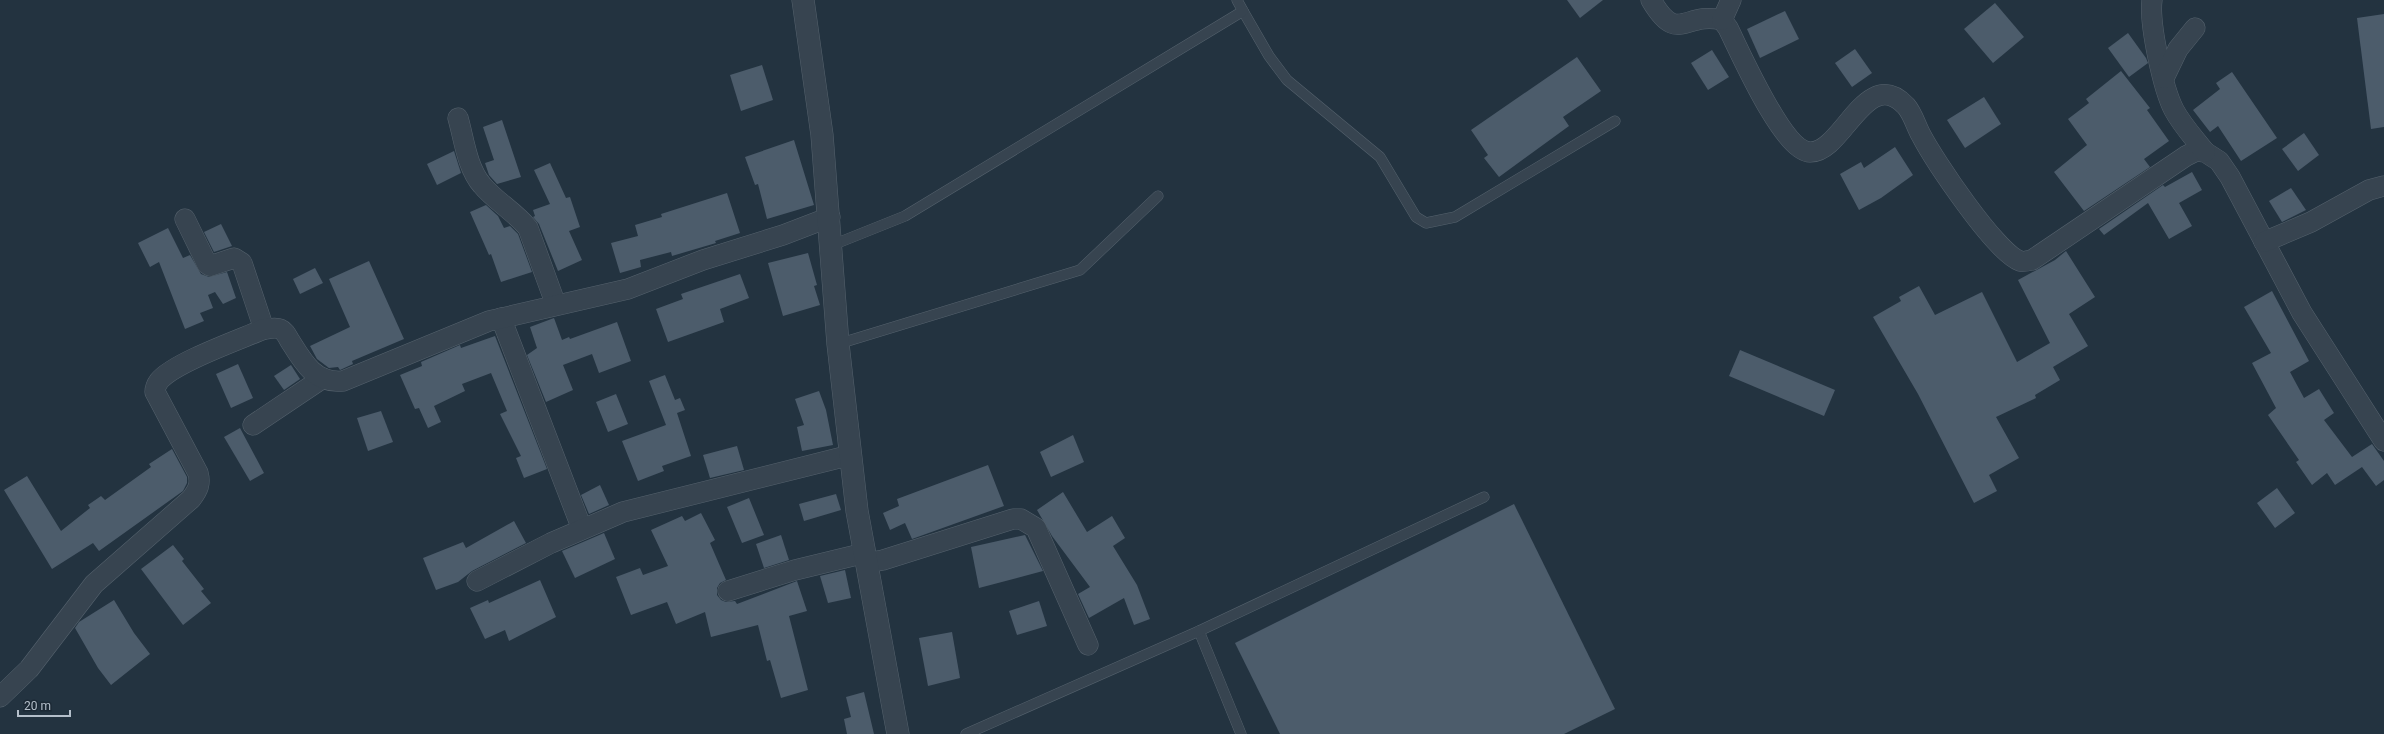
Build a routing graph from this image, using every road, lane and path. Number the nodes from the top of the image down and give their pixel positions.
1 (803, 0) edge
2 (1237, 0) edge
3 (1651, 0) edge
4 (1731, 0) edge
5 (2152, 0) edge
6 (1242, 11) junction
7 (1722, 20) junction
8 (2195, 28) dead end
9 (2164, 78) junction
10 (458, 118) dead end
11 (1615, 121) dead end
12 (2205, 152) junction
13 (2384, 186) edge
14 (1158, 196) dead end
15 (830, 217) junction
16 (186, 219) dead end
17 (2264, 242) junction
18 (830, 246) junction
19 (556, 305) junction
20 (501, 318) junction
21 (264, 330) junction
22 (838, 344) junction
23 (323, 378) junction
24 (253, 425) dead end
25 (2384, 441) edge
26 (851, 455) junction
27 (1484, 497) dead end
28 (582, 529) junction
29 (866, 558) junction
30 (476, 581) dead end
31 (728, 591) dead end
32 (1199, 631) junction
33 (1088, 645) dead end
34 (0, 697) edge
35 (898, 734) edge
36 (966, 734) edge
37 (1241, 734) edge

1 - 15 street
2 - 6 lane
3 - 7 street
4 - 7 street
5 - 9 street
6 - 11 lane
6 - 18 lane
7 - 12 street
8 - 9 street
9 - 12 street
10 - 19 street
12 - 17 street
13 - 17 street
14 - 22 lane
15 - 18 street
15 - 19 street
16 - 21 street
17 - 25 street
18 - 22 street
19 - 20 street
20 - 23 street
20 - 28 street
21 - 23 street
21 - 34 street
22 - 26 street
23 - 24 street
26 - 28 street
26 - 29 street
27 - 32 lane
28 - 30 street
29 - 31 street
29 - 33 street
29 - 35 street
32 - 36 lane
32 - 37 lane

